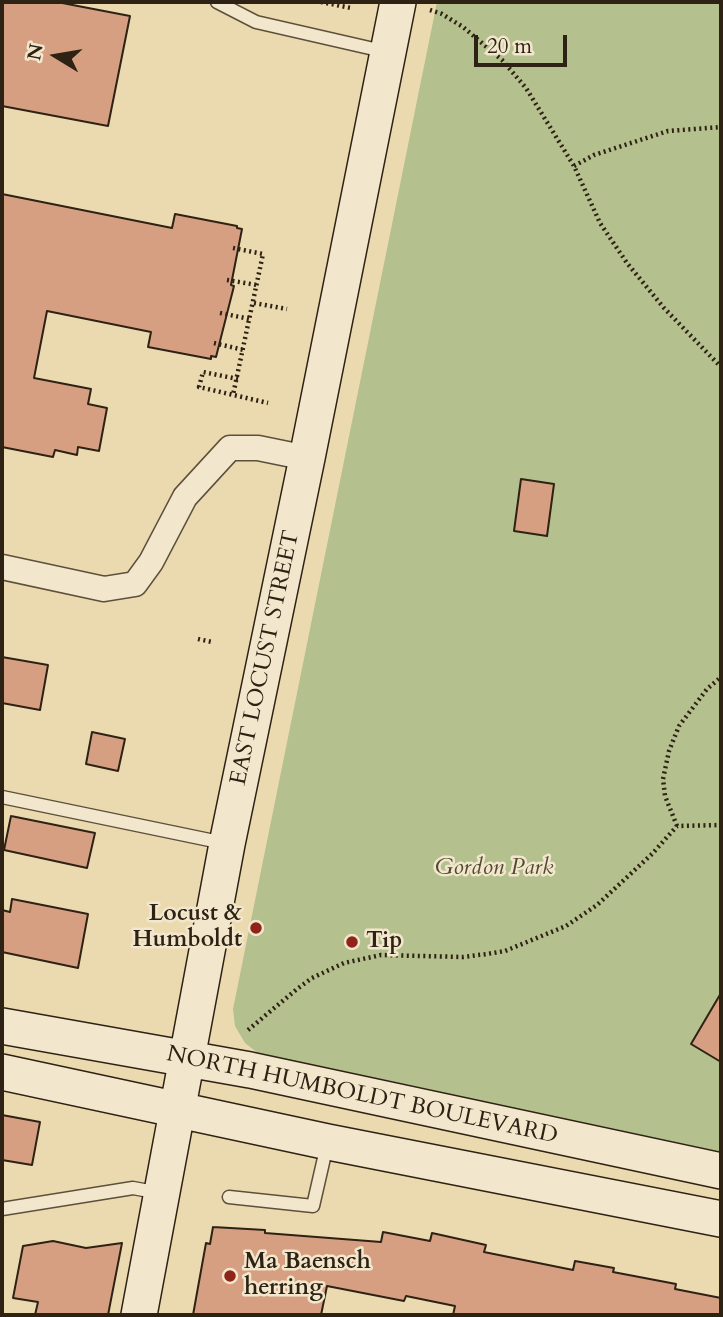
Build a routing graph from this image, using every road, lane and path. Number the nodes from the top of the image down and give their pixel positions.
1 (217, 2) edge
2 (321, 2) edge
3 (398, 2) edge
4 (351, 8) dead end
5 (442, 14) dead end
6 (388, 52) junction
7 (721, 127) edge
8 (574, 166) junction
9 (233, 248) dead end
10 (226, 280) dead end
11 (257, 285) junction
12 (254, 303) junction
13 (287, 309) dead end
14 (220, 313) dead end
15 (250, 319) junction
16 (214, 343) dead end
17 (244, 350) junction
18 (721, 367) edge
19 (238, 379) junction
20 (233, 395) junction
21 (268, 403) dead end
22 (307, 458) junction
23 (2, 567) edge
24 (198, 639) dead end
25 (212, 642) dead end
26 (721, 677) edge
27 (2, 797) edge
28 (721, 825) edge
29 (677, 826) junction
30 (227, 844) junction
31 (2, 1026) edge
32 (248, 1030) dead end
33 (187, 1058) junction
34 (2, 1072) edge
35 (178, 1109) junction
36 (328, 1142) junction
37 (721, 1171) edge
38 (162, 1193) junction
39 (229, 1197) dead end
40 (2, 1209) edge
41 (721, 1219) edge
42 (139, 1315) edge

1 - 6 lane
2 - 4 path
3 - 6 main road, EAST LOCUST STREET
5 - 8 path
6 - 22 main road, EAST LOCUST STREET
7 - 8 path
8 - 18 path
9 - 11 path
10 - 11 path
11 - 12 path
12 - 13 path
12 - 15 path
14 - 15 path
15 - 17 path
16 - 17 path
17 - 19 path
19 - 20 path
19 - 20 path
20 - 21 path
22 - 23 street
22 - 30 main road, EAST LOCUST STREET
24 - 25 path
26 - 29 path
27 - 30 lane
28 - 29 path
29 - 32 path
30 - 33 main road, EAST LOCUST STREET
31 - 33 main road, NORTH HUMBOLDT BOULEVARD
33 - 35 main road, EAST LOCUST STREET
33 - 37 main road, NORTH HUMBOLDT BOULEVARD
34 - 35 main road
35 - 36 main road
35 - 38 main road, EAST LOCUST STREET
36 - 39 lane
36 - 41 main road
38 - 40 lane
38 - 42 main road, EAST LOCUST STREET

